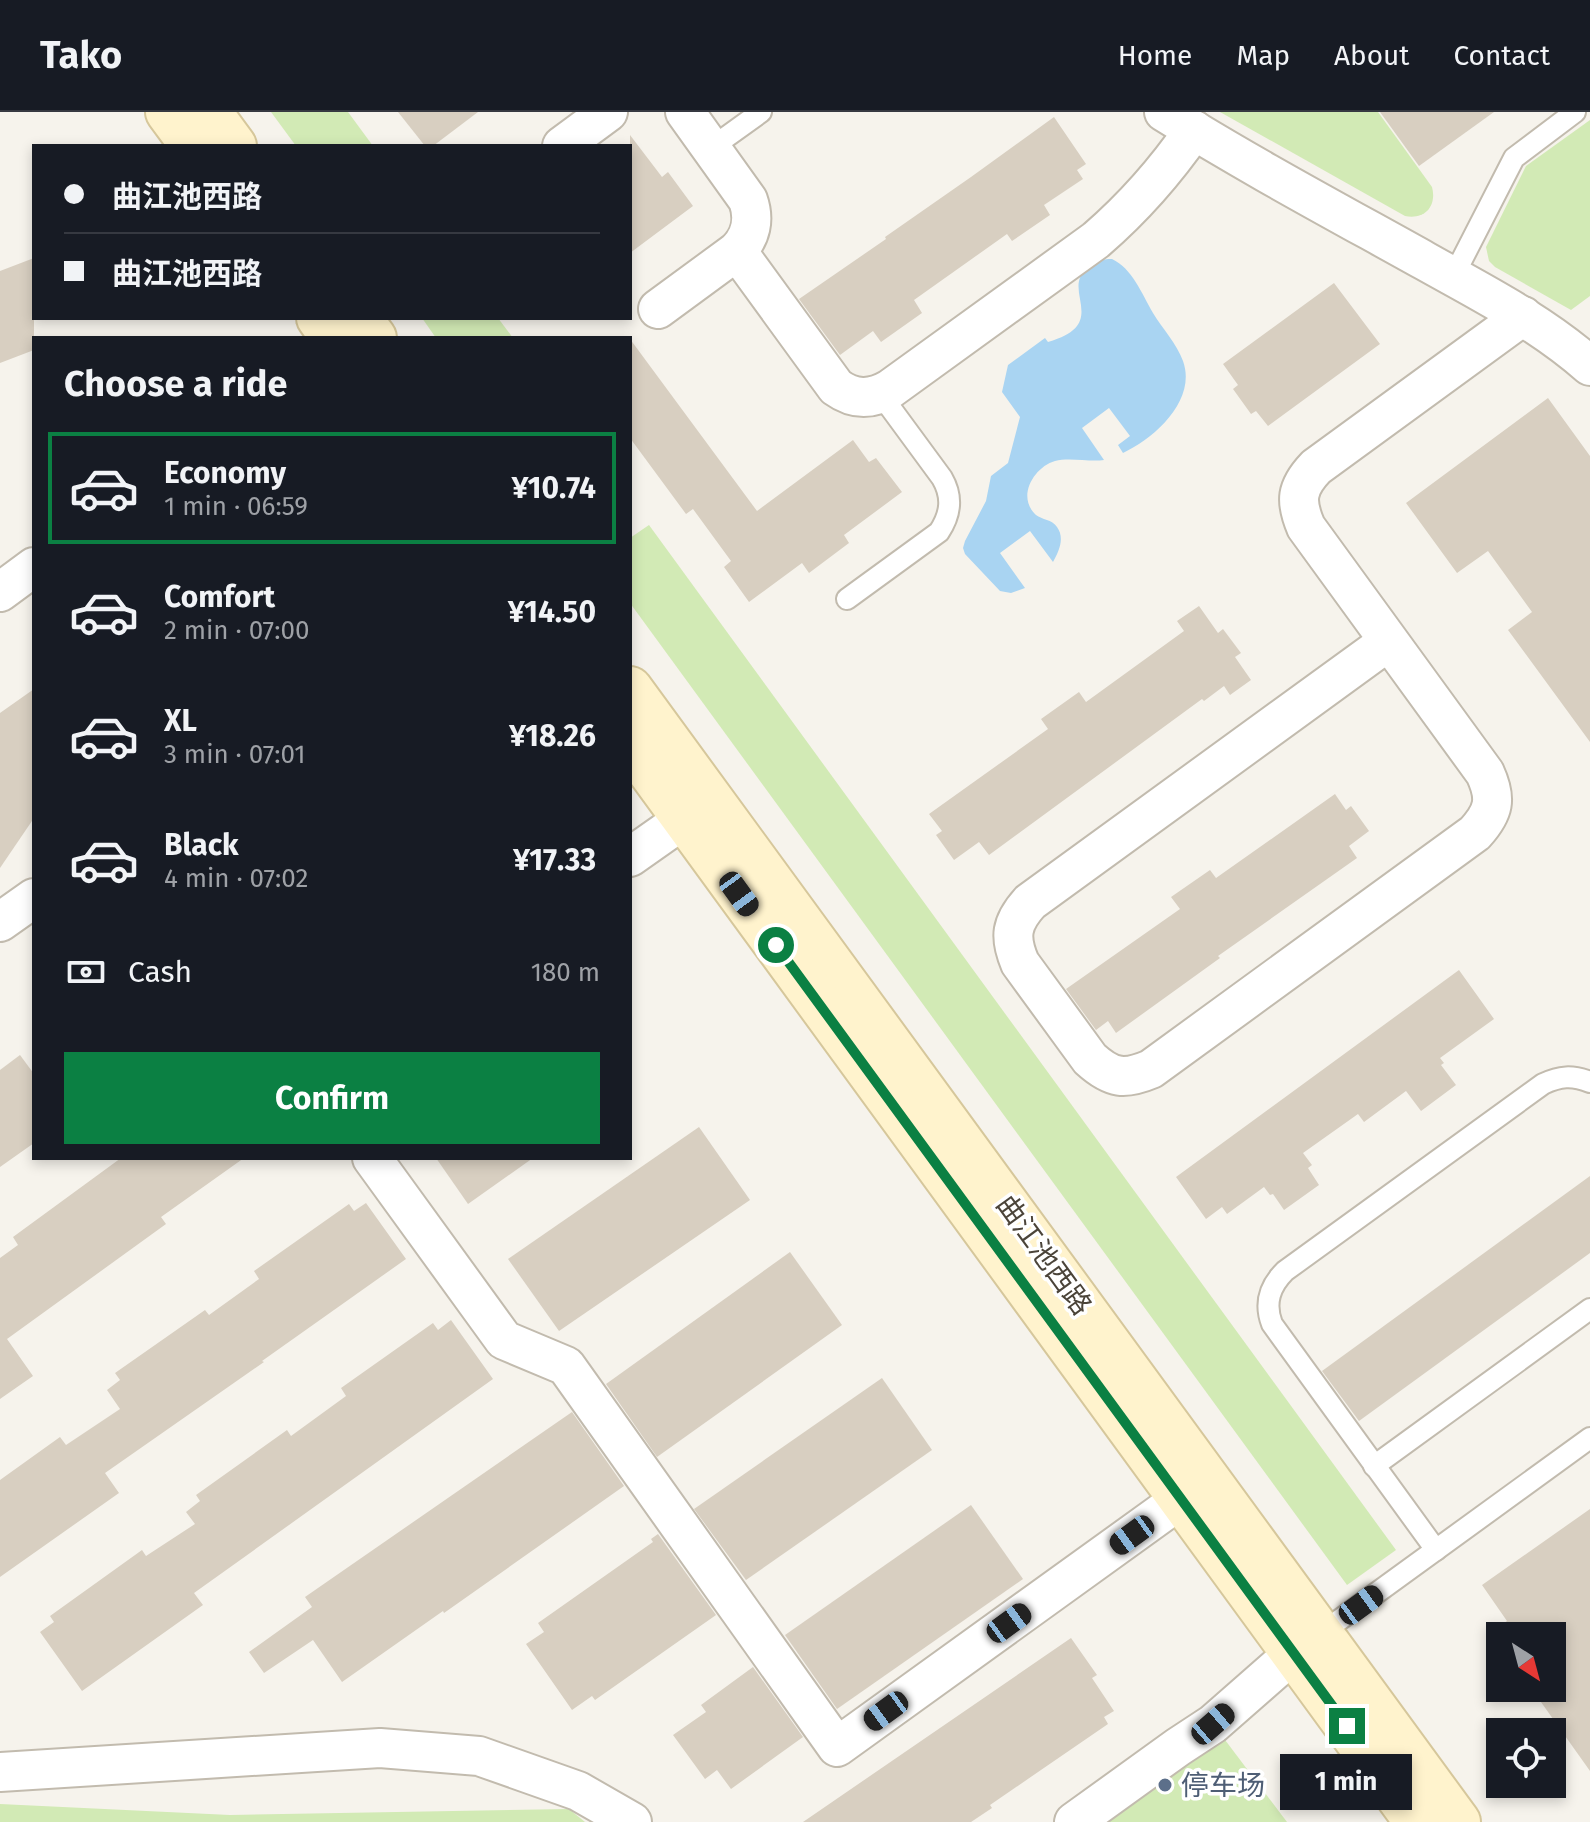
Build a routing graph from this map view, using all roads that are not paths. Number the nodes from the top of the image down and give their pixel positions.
1 (168, 112) edge
2 (209, 112) edge
3 (608, 112) edge
4 (685, 112) edge
5 (761, 112) edge
6 (1575, 112) edge
7 (1179, 121) edge
8 (192, 144) edge
9 (233, 144) edge
10 (565, 144) edge
11 (711, 148) junction
12 (737, 251) junction
13 (1453, 277) junction
14 (658, 309) dead end
15 (1523, 316) junction
16 (325, 320) edge
17 (358, 332) edge
18 (1590, 366) edge
19 (881, 395) junction
20 (32, 568) edge
21 (0, 592) edge
22 (847, 599) dead end
23 (1389, 641) junction
24 (632, 692) edge
25 (632, 747) edge
26 (684, 819) junction
27 (632, 856) edge
28 (32, 899) edge
29 (0, 922) edge
30 (1590, 1082) edge
31 (373, 1160) edge
32 (1590, 1309) edge
33 (1590, 1438) edge
34 (1374, 1466) junction
35 (1181, 1499) junction
36 (1436, 1550) junction
37 (1307, 1644) junction
38 (0, 1772) edge
39 (632, 1822) edge
40 (1074, 1822) edge
41 (1417, 1822) edge
42 (1458, 1822) edge

1 - 8 street
2 - 9 street
3 - 10 street
4 - 11 street
5 - 11 lane
6 - 13 lane
7 - 13 street
7 - 19 street
11 - 12 street
12 - 14 street
12 - 19 street
13 - 15 street
15 - 18 street
15 - 23 street
16 - 17 street
19 - 22 lane
20 - 21 street
23 - 23 street
24 - 37 street, 曲江池西路
25 - 26 street, 曲江池西路
26 - 27 street
26 - 35 street, 曲江池西路
28 - 29 street
30 - 34 lane
31 - 35 street
32 - 34 lane
33 - 36 lane
34 - 36 lane
35 - 37 street, 曲江池西路
36 - 37 lane
37 - 40 street
37 - 41 street, 曲江池西路
37 - 42 street, 曲江池西路
38 - 39 street

